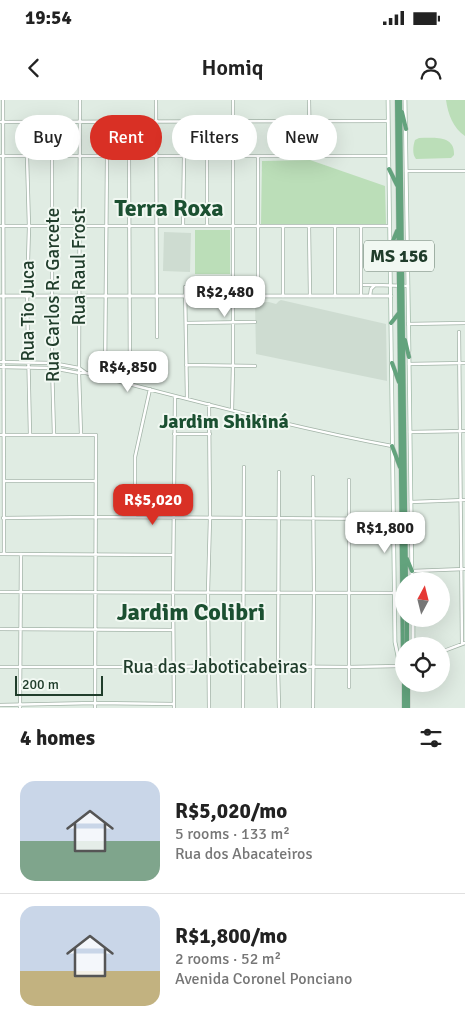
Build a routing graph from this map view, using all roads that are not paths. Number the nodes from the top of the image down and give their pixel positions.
1 (3, 100) edge
2 (80, 100) edge
3 (156, 100) edge
4 (233, 100) edge
5 (309, 100) edge
6 (388, 100) edge
7 (398, 100) edge
8 (406, 100) edge
9 (400, 108) junction
10 (80, 115) edge
11 (156, 115) edge
12 (232, 115) edge
13 (309, 115) edge
14 (388, 121) junction
15 (2, 122) edge
16 (15, 122) edge
17 (80, 122) edge
18 (90, 122) edge
19 (337, 122) edge
20 (406, 130) junction
21 (2, 148) edge
22 (2, 156) edge
23 (388, 156) junction
24 (15, 157) edge
25 (258, 157) joint
26 (267, 157) edge
27 (337, 157) edge
28 (27, 160) edge
29 (52, 160) edge
30 (79, 160) edge
31 (107, 160) edge
32 (130, 160) edge
33 (156, 160) edge
34 (184, 160) edge
35 (207, 160) edge
36 (234, 160) edge
37 (389, 169) junction
38 (406, 171) junction
39 (465, 171) edge
40 (1, 185) edge
41 (398, 187) junction
42 (2, 211) edge
43 (53, 226) junction
44 (79, 226) junction
45 (106, 226) junction
46 (130, 226) junction
47 (156, 226) junction
48 (183, 226) junction
49 (207, 226) junction
50 (234, 226) junction
51 (258, 226) junction
52 (283, 226) junction
53 (309, 226) junction
54 (335, 226) junction
55 (361, 226) junction
56 (389, 226) junction
57 (2, 227) edge
58 (29, 227) junction
59 (398, 229) junction
60 (390, 248) junction
61 (364, 285) dead end
62 (374, 285) junction
63 (391, 286) junction
64 (401, 286) junction
65 (408, 286) junction
66 (185, 287) dead end
67 (2, 296) edge
68 (27, 296) junction
69 (52, 296) junction
70 (79, 296) junction
71 (106, 296) junction
72 (130, 296) junction
73 (157, 296) junction
74 (185, 296) junction
75 (234, 296) junction
76 (258, 296) junction
77 (283, 296) junction
78 (310, 296) junction
79 (335, 296) junction
80 (360, 296) junction
81 (370, 296) junction
82 (391, 296) junction
83 (401, 298) junction
84 (399, 313) junction
85 (234, 322) junction
86 (255, 322) dead end
87 (186, 323) junction
88 (465, 323) edge
89 (391, 324) junction
90 (408, 324) junction
91 (403, 332) junction
92 (459, 332) dead end
93 (157, 336) dead end
94 (409, 357) junction
95 (2, 362) edge
96 (28, 362) junction
97 (52, 363) junction
98 (392, 363) junction
99 (459, 363) junction
100 (465, 363) edge
101 (409, 364) junction
102 (186, 365) junction
103 (234, 365) junction
104 (131, 366) junction
105 (146, 366) dead end
106 (254, 366) dead end
107 (2, 367) edge
108 (28, 367) junction
109 (52, 368) junction
110 (79, 368) junction
111 (79, 373) junction
112 (86, 373) junction
113 (105, 378) junction
114 (130, 384) junction
115 (400, 387) junction
116 (150, 389) junction
117 (175, 396) junction
118 (187, 398) junction
119 (209, 404) junction
120 (232, 410) junction
121 (460, 431) junction
122 (465, 431) edge
123 (410, 432) junction
124 (81, 434) junction
125 (174, 434) junction
126 (210, 434) junction
127 (2, 435) edge
128 (30, 435) junction
129 (54, 435) junction
130 (392, 446) junction
131 (244, 467) dead end
132 (401, 468) junction
133 (279, 472) dead end
134 (313, 477) dead end
135 (349, 480) dead end
136 (4, 481) junction
137 (96, 481) junction
138 (460, 500) junction
139 (465, 500) edge
140 (411, 502) junction
141 (96, 517) junction
142 (135, 517) junction
143 (174, 517) junction
144 (3, 518) junction
145 (210, 518) junction
146 (243, 518) junction
147 (279, 518) junction
148 (313, 518) junction
149 (349, 519) junction
150 (393, 519) junction
151 (411, 530) junction
152 (404, 533) junction
153 (2, 554) edge
154 (21, 554) junction
155 (95, 555) junction
156 (174, 555) junction
157 (406, 556) junction
158 (463, 569) edge
159 (412, 571) junction
160 (403, 572) edge
161 (406, 572) edge
162 (0, 592) edge
163 (95, 592) junction
164 (208, 592) junction
165 (314, 592) junction
166 (349, 592) junction
167 (394, 592) junction
168 (21, 593) junction
169 (173, 593) junction
170 (244, 593) junction
171 (279, 593) junction
172 (0, 629) edge
173 (20, 629) junction
174 (95, 630) junction
175 (174, 630) junction
176 (395, 642) edge
177 (464, 644) edge
178 (450, 649) edge
179 (0, 666) edge
180 (209, 666) junction
181 (395, 666) edge
182 (19, 667) junction
183 (95, 667) junction
184 (174, 667) junction
185 (243, 667) junction
186 (313, 667) junction
187 (278, 668) junction
188 (349, 668) junction
189 (349, 687) dead end
190 (405, 692) edge
191 (95, 703) junction
192 (0, 705) edge
193 (20, 706) edge
194 (174, 706) edge
195 (313, 707) dead end
196 (94, 708) edge
197 (209, 708) edge
198 (243, 708) edge
199 (279, 708) edge
200 (406, 708) edge

1 - 15 street
2 - 10 street, Rua Raul Frost
3 - 11 street
4 - 12 street
5 - 13 street
6 - 14 main road
7 - 9 main road
7 - 41 main road, MS 156
8 - 20 main road
9 - 20 main road
9 - 64 main road
14 - 19 street
14 - 23 main road
15 - 16 street
15 - 21 street
17 - 18 street
20 - 38 main road
21 - 22 street
22 - 24 street
22 - 40 street
23 - 27 street
23 - 37 main road
25 - 26 street
25 - 51 street
28 - 58 street, Rua Tio Juca
29 - 43 street, Rua Carlos R. Garcete
30 - 44 street, Rua Raul Frost
31 - 45 street
32 - 46 street
33 - 47 street
34 - 48 street
35 - 49 street
36 - 50 street
37 - 41 main road
37 - 56 main road
38 - 39 street
38 - 65 main road
40 - 42 street
41 - 59 main road, MS 156
42 - 57 street
43 - 44 street
43 - 58 street
43 - 69 street, Rua Carlos R. Garcete
44 - 45 street
44 - 70 street, Rua Raul Frost
45 - 46 street
45 - 71 street
46 - 47 street
46 - 72 street
47 - 48 street
47 - 73 street
48 - 49 street
49 - 50 street
50 - 51 street
50 - 75 street
51 - 52 street
51 - 76 street
52 - 53 street
52 - 77 street
53 - 54 street
53 - 78 street
54 - 55 street
54 - 79 street
55 - 56 street
55 - 80 street
56 - 60 main road
57 - 58 street
57 - 67 street
58 - 68 street, Rua Tio Juca
59 - 60 main road
59 - 64 main road, MS 156
60 - 63 main road
61 - 62 street
62 - 63 street
62 - 81 street
63 - 64 street
63 - 82 main road
64 - 65 street
64 - 83 main road, MS 156
65 - 90 main road
66 - 74 street
67 - 68 main road
67 - 95 street
68 - 69 main road
68 - 96 street, Rua Tio Juca
69 - 70 main road
69 - 97 street, Rua Carlos R. Garcete
70 - 71 main road
70 - 110 street, Rua Raul Frost
71 - 72 main road
71 - 113 street
72 - 73 main road
72 - 104 street
73 - 74 main road
73 - 93 street
74 - 75 main road
74 - 87 street
75 - 76 main road
75 - 85 street
76 - 77 main road
77 - 78 main road
78 - 79 main road
79 - 80 main road
80 - 81 main road
81 - 82 main road
82 - 89 main road
83 - 84 main road, MS 156
83 - 91 main road
84 - 89 main road
84 - 115 main road, MS 156
85 - 86 street
85 - 87 street
85 - 103 street
87 - 102 street
88 - 90 street
89 - 98 main road
90 - 94 main road
91 - 94 main road
91 - 152 main road
92 - 99 street
94 - 101 main road
95 - 96 street
95 - 107 street
96 - 97 street
96 - 108 street, Rua Tio Juca
97 - 109 street, Rua Carlos R. Garcete
97 - 110 street
98 - 115 main road
98 - 130 main road
99 - 100 street
99 - 101 street
99 - 121 street
101 - 123 main road
102 - 103 street
102 - 118 street
103 - 106 street
103 - 120 street
104 - 105 street
104 - 114 street
107 - 108 street
107 - 127 street
108 - 109 street
108 - 128 street, Rua Tio Juca
109 - 111 street
109 - 129 street, Rua Carlos R. Garcete
110 - 111 street, Rua Raul Frost
110 - 112 street
111 - 112 street
111 - 124 street, Rua Raul Frost
112 - 113 street
113 - 114 street
114 - 116 street
115 - 132 main road, MS 156
116 - 117 street
116 - 142 street
117 - 118 street
117 - 125 street
118 - 119 street
119 - 120 street
119 - 126 street
120 - 130 street
121 - 122 street
121 - 123 street
121 - 138 street
123 - 140 main road
124 - 129 street
124 - 137 street
125 - 126 street
125 - 143 street
126 - 145 street
127 - 128 street
127 - 136 street
128 - 129 street
130 - 132 main road
130 - 150 main road
131 - 146 street
132 - 152 main road
133 - 147 street
134 - 148 street
135 - 149 street
136 - 137 street
136 - 144 street
137 - 141 street
138 - 139 street
138 - 140 street
138 - 158 street
140 - 151 main road
141 - 142 street
141 - 144 street
141 - 155 street
142 - 143 street
143 - 145 street
143 - 156 street
144 - 153 street
145 - 146 street
145 - 164 street
146 - 147 street
146 - 170 street
147 - 148 street
147 - 171 street
148 - 149 street
148 - 165 street
149 - 150 street
149 - 166 street
150 - 167 main road
151 - 152 main road
151 - 159 main road
152 - 157 main road
152 - 160 main road
153 - 154 street
154 - 155 street
154 - 168 street
155 - 156 street
155 - 163 street
156 - 169 street
157 - 159 main road
157 - 161 main road
158 - 159 street
158 - 177 street
162 - 168 street
163 - 168 street
163 - 169 street
163 - 174 street
164 - 169 street
164 - 170 street
164 - 180 street
165 - 166 street
165 - 171 street
165 - 186 street
166 - 167 street
166 - 188 street
167 - 176 main road
168 - 173 street
169 - 175 street
170 - 171 street
170 - 185 street
171 - 187 street
172 - 173 street
173 - 174 street
173 - 182 street
174 - 175 street
174 - 183 street
175 - 184 street
177 - 178 street
179 - 182 street, Rua das Jaboticabeiras
180 - 184 street, Rua das Jaboticabeiras
180 - 185 street, Rua das Jaboticabeiras
180 - 197 street
181 - 188 street, Rua das Jaboticabeiras
182 - 183 street, Rua das Jaboticabeiras
182 - 193 street
183 - 184 street, Rua das Jaboticabeiras
183 - 191 street
184 - 194 street
185 - 187 street, Rua das Jaboticabeiras
185 - 198 street
186 - 187 street, Rua das Jaboticabeiras
186 - 188 street, Rua das Jaboticabeiras
186 - 195 street
187 - 199 street
188 - 189 street
190 - 200 main road
191 - 193 street
191 - 194 street
191 - 196 street
192 - 193 street

